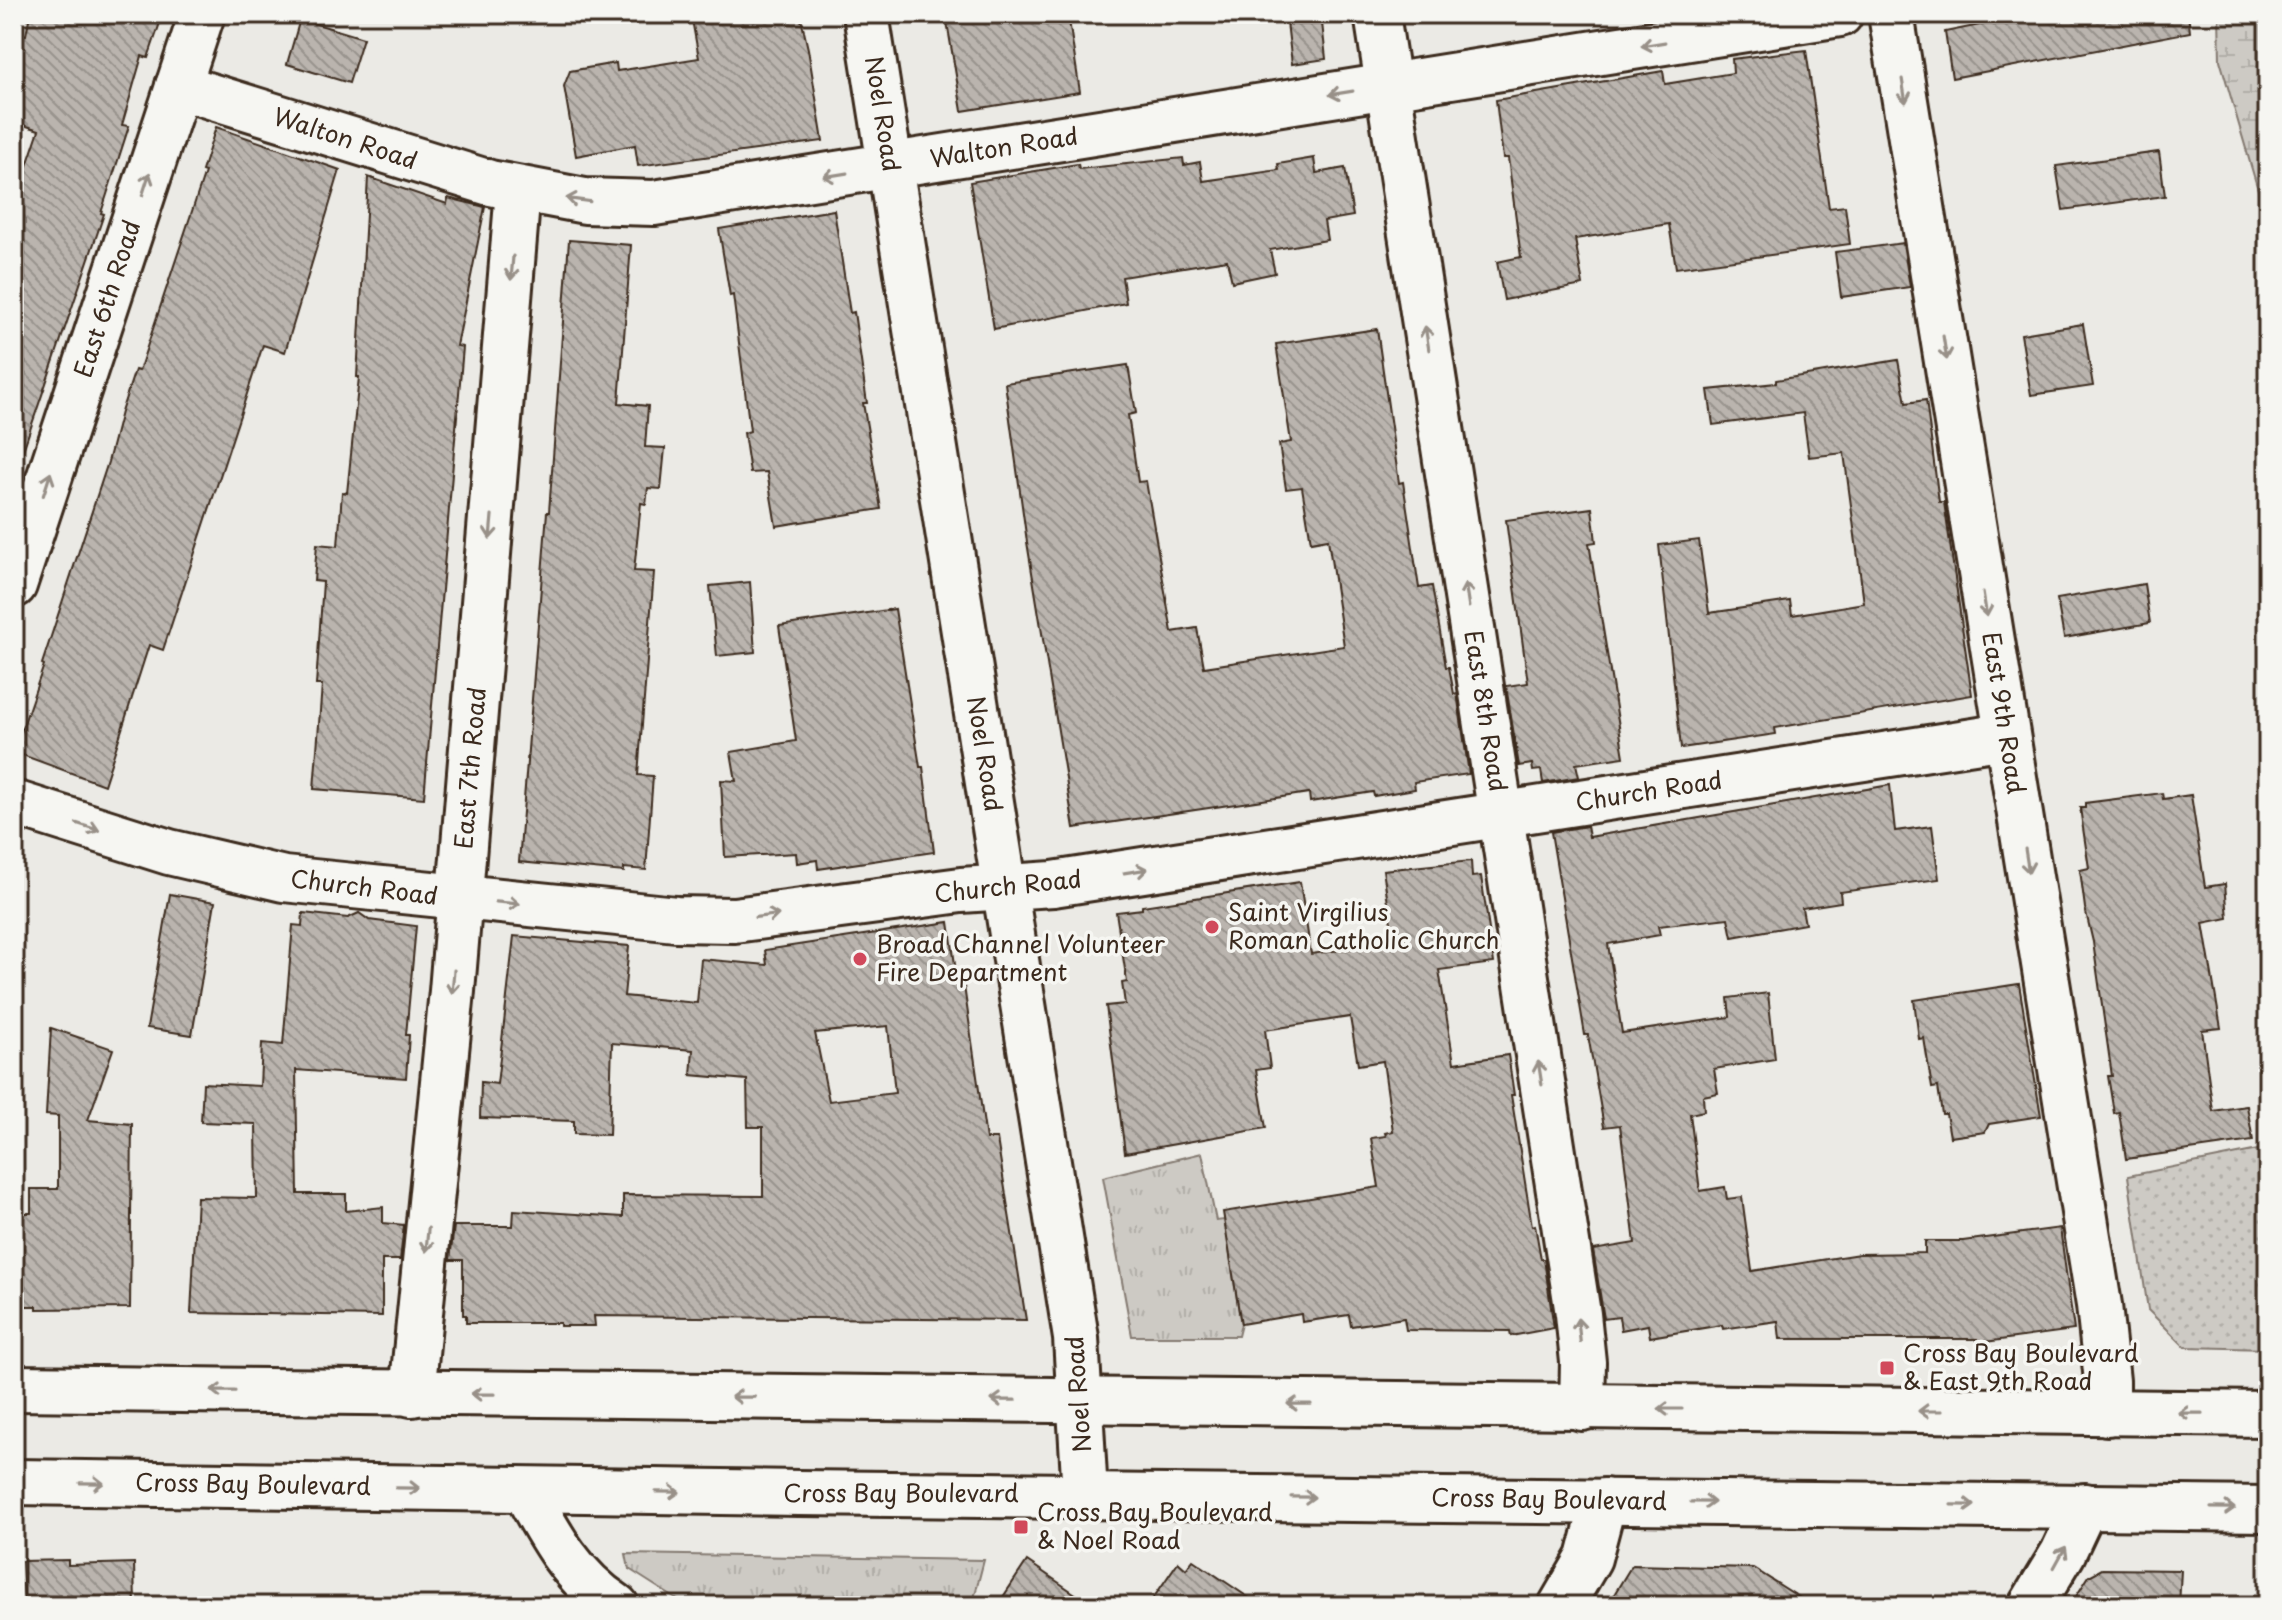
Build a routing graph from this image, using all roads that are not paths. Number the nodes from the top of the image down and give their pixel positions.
1 (202, 14) edge
2 (866, 14) edge
3 (1377, 14) edge
4 (1840, 14) edge
5 (1891, 14) edge
6 (178, 86) junction
7 (1388, 86) junction
8 (890, 166) junction
9 (518, 190) junction
10 (14, 585) edge
11 (2006, 736) junction
12 (14, 803) edge
13 (1501, 815) junction
14 (1005, 887) junction
15 (460, 899) junction
16 (14, 1388) edge
17 (412, 1394) junction
18 (1081, 1400) junction
19 (1582, 1408) junction
20 (2107, 1413) junction
21 (2268, 1414) edge
22 (14, 1482) edge
23 (525, 1490) junction
24 (1085, 1495) junction
25 (1604, 1501) junction
26 (2085, 1506) junction
27 (2268, 1509) edge
28 (616, 1606) edge
29 (1561, 1606) edge
30 (2031, 1606) edge

1 - 6 street, East 6th Road
2 - 8 street, Noel Road
3 - 7 street, East 8th Road
4 -> 7 street, Walton Road
5 -> 11 street, East 9th Road
6 - 9 street, Walton Road
10 -> 6 street, East 6th Road
7 -> 8 street, Walton Road
13 -> 7 street, East 8th Road
8 -> 9 street, Walton Road
8 - 14 street, Noel Road
9 -> 15 street, East 7th Road
11 - 13 street, Church Road
11 -> 20 street, East 9th Road
12 -> 15 street, Church Road
14 -> 13 street, Church Road
19 -> 13 street, East 8th Road
15 -> 14 street, Church Road
14 - 18 street, Noel Road
15 -> 17 street, East 7th Road
17 -> 16 street
18 -> 17 street
19 -> 18 street
18 - 24 street, Noel Road
20 -> 19 street
21 -> 20 street
22 -> 23 street, Cross Bay Boulevard
23 -> 24 street, Cross Bay Boulevard
23 - 28 street
24 -> 25 street, Cross Bay Boulevard
25 -> 26 street, Cross Bay Boulevard
25 - 29 street
26 -> 27 street, Cross Bay Boulevard
30 -> 26 street

